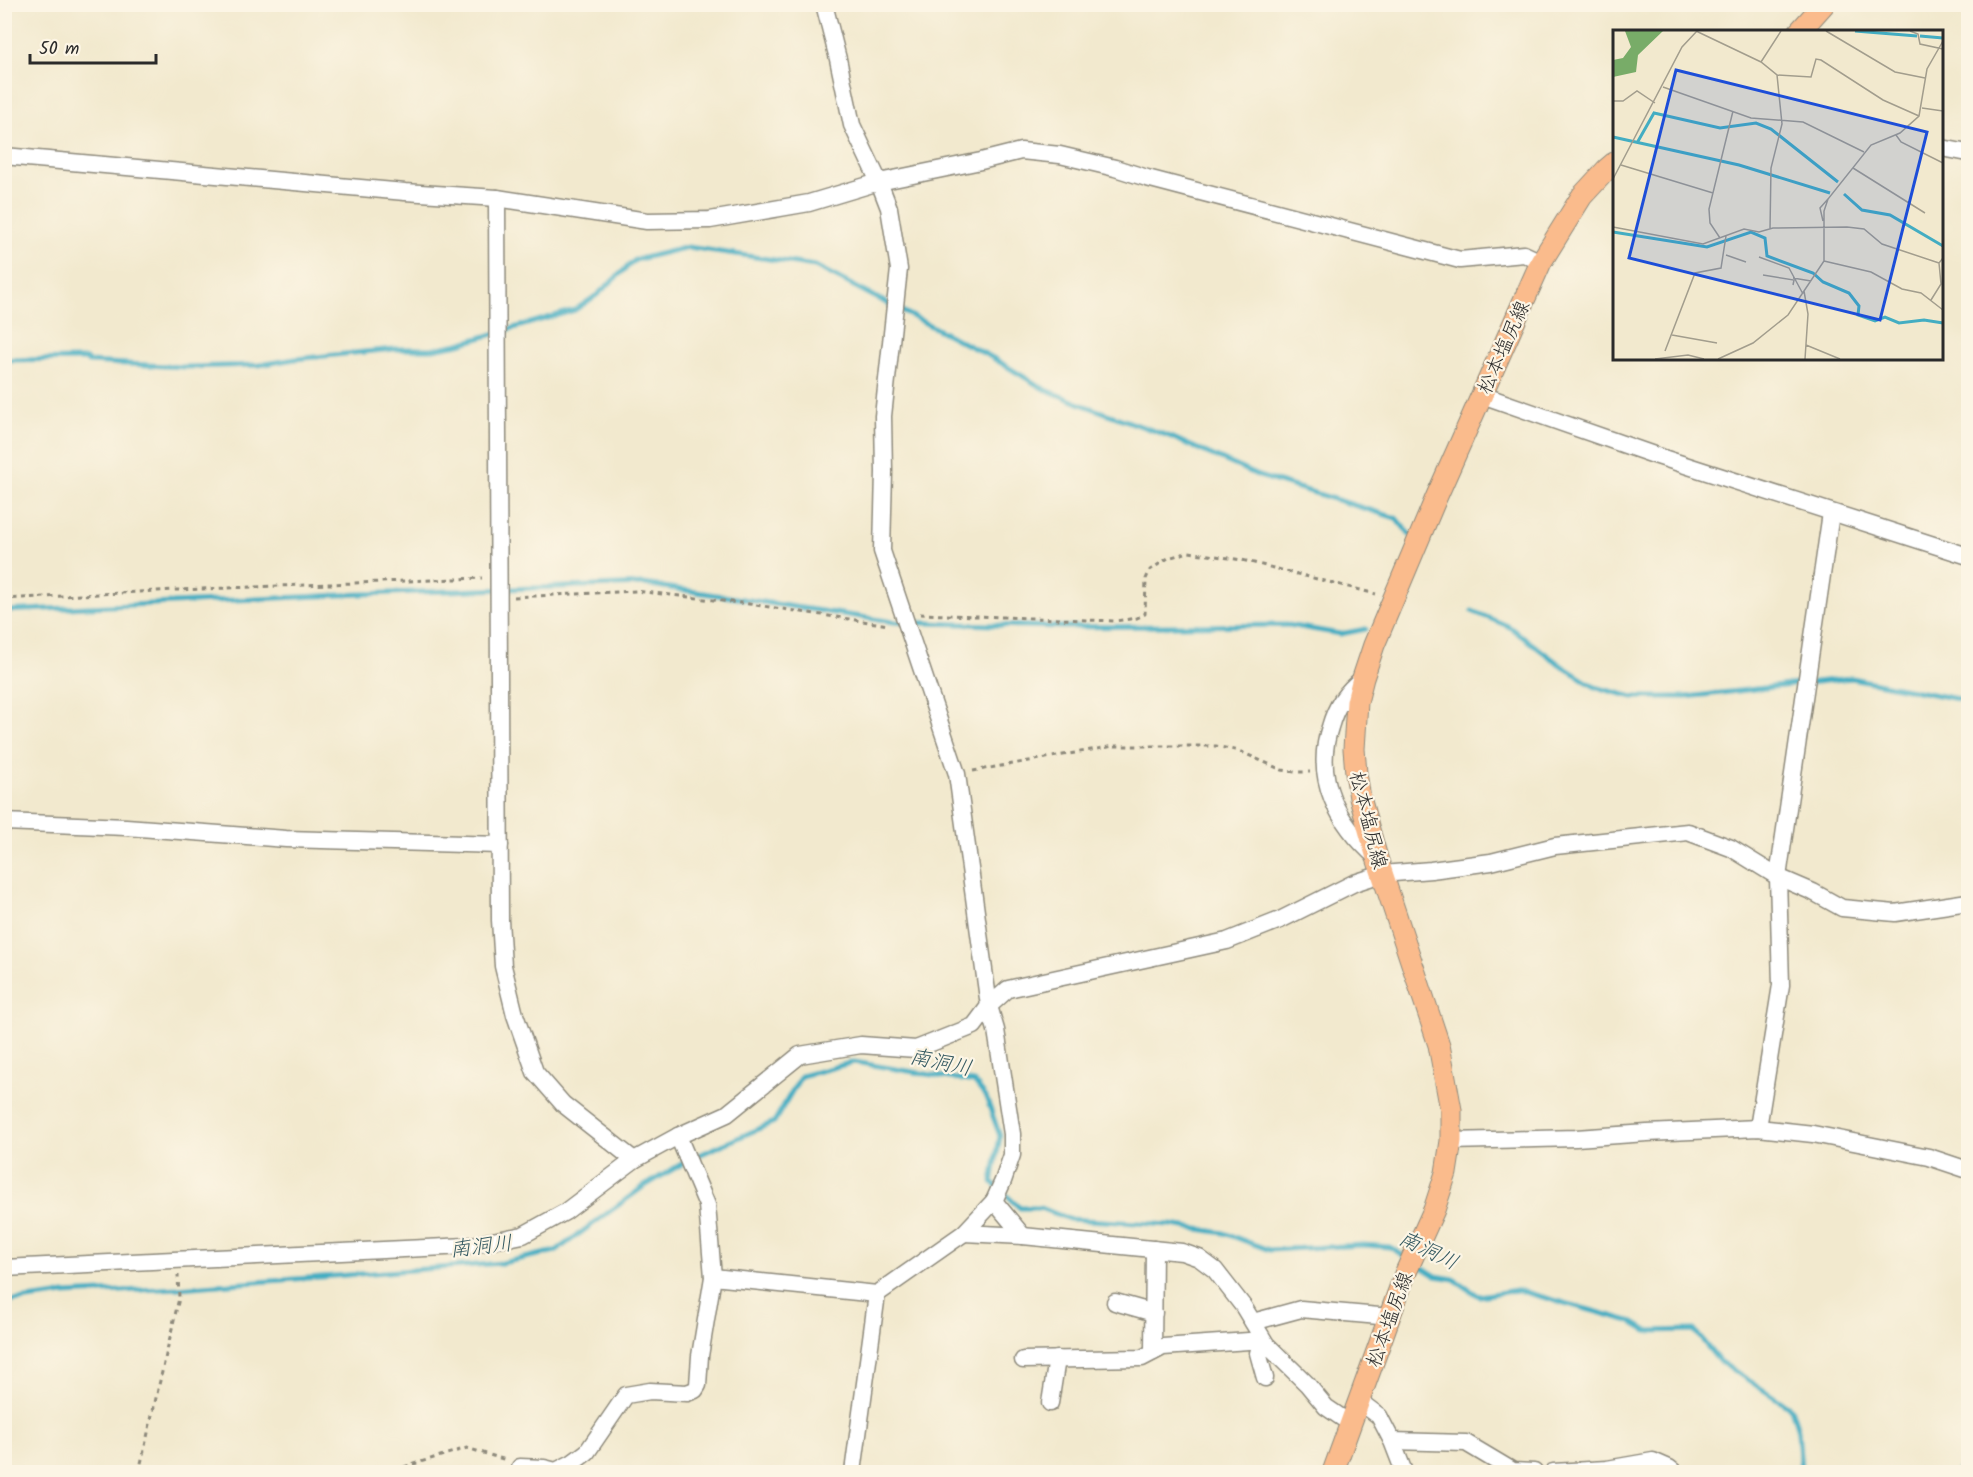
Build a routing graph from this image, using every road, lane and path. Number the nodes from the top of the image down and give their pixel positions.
1 (824, 4) edge
2 (1824, 4) edge
3 (1801, 30) edge
4 (1943, 148) edge
5 (1968, 153) edge
6 (4, 156) edge
7 (1613, 164) edge
8 (879, 182) junction
9 (497, 198) junction
10 (1541, 262) junction
11 (1482, 395) junction
12 (1832, 513) junction
13 (1968, 556) edge
14 (499, 577) junction
15 (500, 598) junction
16 (4, 599) edge
17 (1394, 599) junction
18 (905, 621) junction
19 (1363, 678) junction
20 (1325, 771) junction
21 (957, 774) junction
22 (4, 822) edge
23 (500, 845) junction
24 (1379, 866) junction
25 (1778, 878) junction
26 (1968, 902) edge
27 (989, 1006) junction
28 (1758, 1128) junction
29 (678, 1136) junction
30 (1451, 1141) junction
31 (634, 1160) junction
32 (1968, 1170) edge
33 (994, 1201) junction
34 (964, 1233) junction
35 (1023, 1236) junction
36 (1154, 1249) junction
37 (178, 1261) junction
38 (4, 1268) edge
39 (712, 1277) junction
40 (877, 1294) junction
41 (1115, 1302) dead end
42 (1154, 1313) junction
43 (1389, 1317) junction
44 (1253, 1322) junction
45 (1263, 1340) junction
46 (1153, 1352) junction
47 (1057, 1359) junction
48 (1023, 1360) dead end
49 (1265, 1378) dead end
50 (1359, 1401) junction
51 (1050, 1403) dead end
52 (1351, 1424) junction
53 (1392, 1441) junction
54 (519, 1470) edge
55 (139, 1473) edge
56 (387, 1473) edge
57 (853, 1473) edge
58 (1333, 1473) edge
59 (1404, 1473) edge
60 (1534, 1473) edge
61 (1553, 1473) edge
62 (1674, 1473) edge

1 - 8 street
2 - 3 main road
4 - 5 street
6 - 9 street
7 - 10 main road, 松本塩尻線
8 - 9 street
8 - 10 street
8 - 18 street
9 - 14 street
10 - 11 main road, 松本塩尻線
11 - 12 street
11 - 17 main road, 松本塩尻線
12 - 13 street
12 - 25 street
14 - 15 street
14 - 16 path
15 - 18 path
15 - 23 street
17 - 18 path
17 - 19 main road, 松本塩尻線
18 - 21 street
19 - 20 street
19 - 24 main road, 松本塩尻線
20 - 21 path
20 - 24 street
21 - 27 street
22 - 23 street
23 - 31 street
24 - 25 street
24 - 27 street
24 - 30 main road, 松本塩尻線
25 - 26 street
25 - 28 street
27 - 29 street
27 - 33 street
28 - 30 street
28 - 32 street
29 - 31 street
29 - 39 street
30 - 43 main road, 松本塩尻線
31 - 37 street
33 - 34 street
33 - 35 street
34 - 35 street
34 - 40 street
35 - 36 street
36 - 42 street
36 - 44 street
37 - 38 street
37 - 55 path
39 - 40 street
39 - 54 street
40 - 57 street
41 - 42 street
42 - 46 street
43 - 44 street
43 - 50 main road, 松本塩尻線
44 - 45 street
45 - 46 street
45 - 49 street
45 - 52 street
46 - 47 street
47 - 48 street
47 - 51 street
50 - 52 main road, 松本塩尻線
50 - 53 street
52 - 58 main road, 松本塩尻線
53 - 59 street
53 - 60 street
54 - 56 path
61 - 62 street

